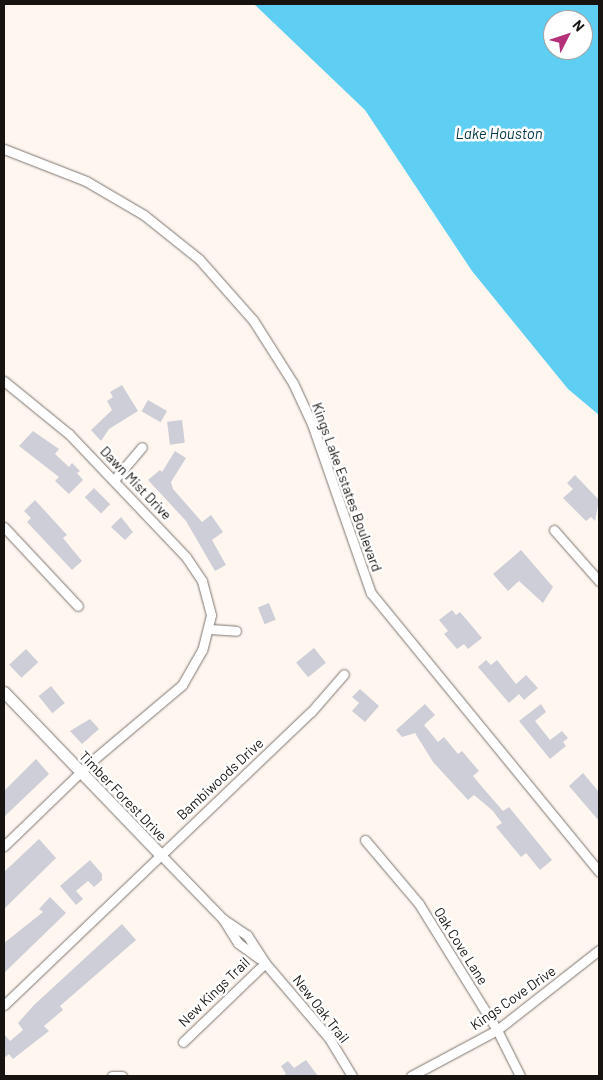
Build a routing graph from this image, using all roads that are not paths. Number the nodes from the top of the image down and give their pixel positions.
1 (4, 149) edge
2 (4, 381) edge
3 (142, 446) dead end
4 (114, 480) junction
5 (4, 527) edge
6 (554, 530) dead end
7 (599, 581) edge
8 (78, 606) dead end
9 (210, 629) junction
10 (236, 631) dead end
11 (344, 674) dead end
12 (4, 692) edge
13 (79, 773) junction
14 (365, 840) dead end
15 (4, 846) edge
16 (160, 854) junction
17 (599, 872) edge
18 (223, 919) joint
19 (599, 950) edge
20 (265, 963) junction
21 (4, 1005) edge
22 (497, 1030) junction
23 (183, 1042) dead end
24 (352, 1076) edge
25 (411, 1076) edge
26 (520, 1076) edge

1 - 17 street, Kings Lake Estates Boulevard
2 - 4 street, Dawn Mist Drive
3 - 4 street
4 - 9 street, Dawn Mist Drive
5 - 8 street
6 - 7 street
9 - 10 street
9 - 13 street
11 - 16 street, Bambiwoods Drive
12 - 13 street, Timber Forest Drive
13 - 15 street
13 - 16 street, Timber Forest Drive
14 - 22 street, Oak Cove Lane
16 - 18 street, Timber Forest Drive
16 - 21 street, Bambiwoods Drive
18 - 20 street, New Oak Trail
19 - 22 street, Kings Cove Drive
20 - 23 street, New Kings Trail
20 - 24 street, New Oak Trail
22 - 25 street, Kings Cove Drive
22 - 26 street, Oak Cove Lane

